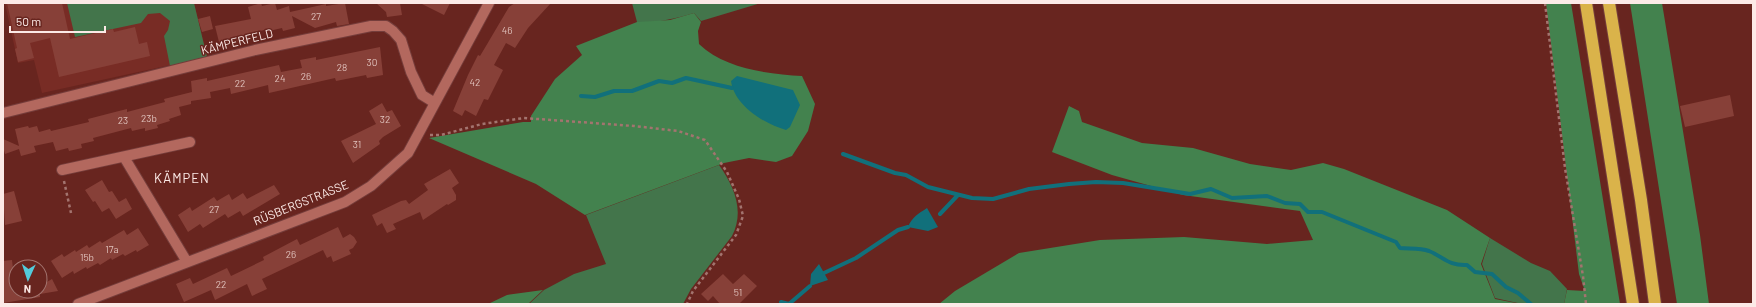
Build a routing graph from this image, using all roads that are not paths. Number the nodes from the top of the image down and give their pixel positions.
1 (489, 3) edge
2 (1586, 3) edge
3 (1609, 3) edge
4 (435, 103) junction
5 (3, 113) edge
6 (190, 142) dead end
7 (124, 157) junction
8 (62, 170) road end
9 (187, 262) junction
10 (78, 304) edge
11 (1632, 304) edge
12 (1655, 304) edge

1 - 4 street, RÜSBERGSTRASSE
2 - 11 highway
3 - 12 highway
4 - 5 street, KÄMPERFELD
4 - 9 street, RÜSBERGSTRASSE
6 - 7 street
7 - 8 street
7 - 9 street
9 - 10 street, RÜSBERGSTRASSE

